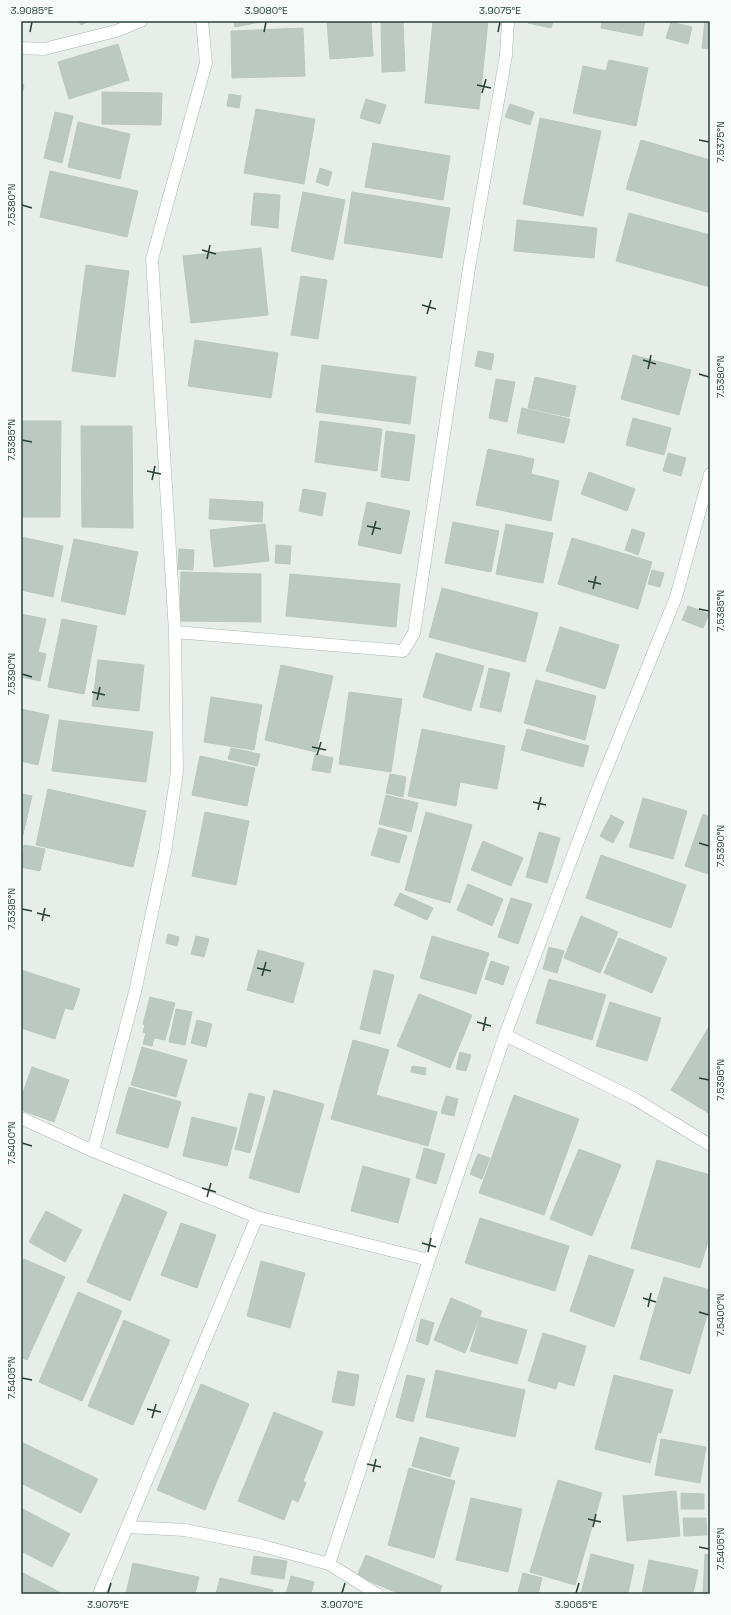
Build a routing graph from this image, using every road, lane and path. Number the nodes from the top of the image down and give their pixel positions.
1 (141, 21) edge
2 (202, 21) edge
3 (508, 21) edge
4 (21, 48) edge
5 (710, 474) edge
6 (175, 632) junction
7 (505, 1035) junction
8 (21, 1118) edge
9 (710, 1145) edge
10 (93, 1151) junction
11 (256, 1217) junction
12 (429, 1260) junction
13 (128, 1527) junction
14 (329, 1564) junction
15 (99, 1594) edge
16 (377, 1594) edge

1 - 4 street
2 - 6 street
3 - 6 street
5 - 7 street
6 - 10 street
7 - 9 street
7 - 12 street
8 - 10 street
10 - 11 street
11 - 12 street
11 - 13 street
12 - 14 street
13 - 14 street
13 - 15 street
14 - 16 street

